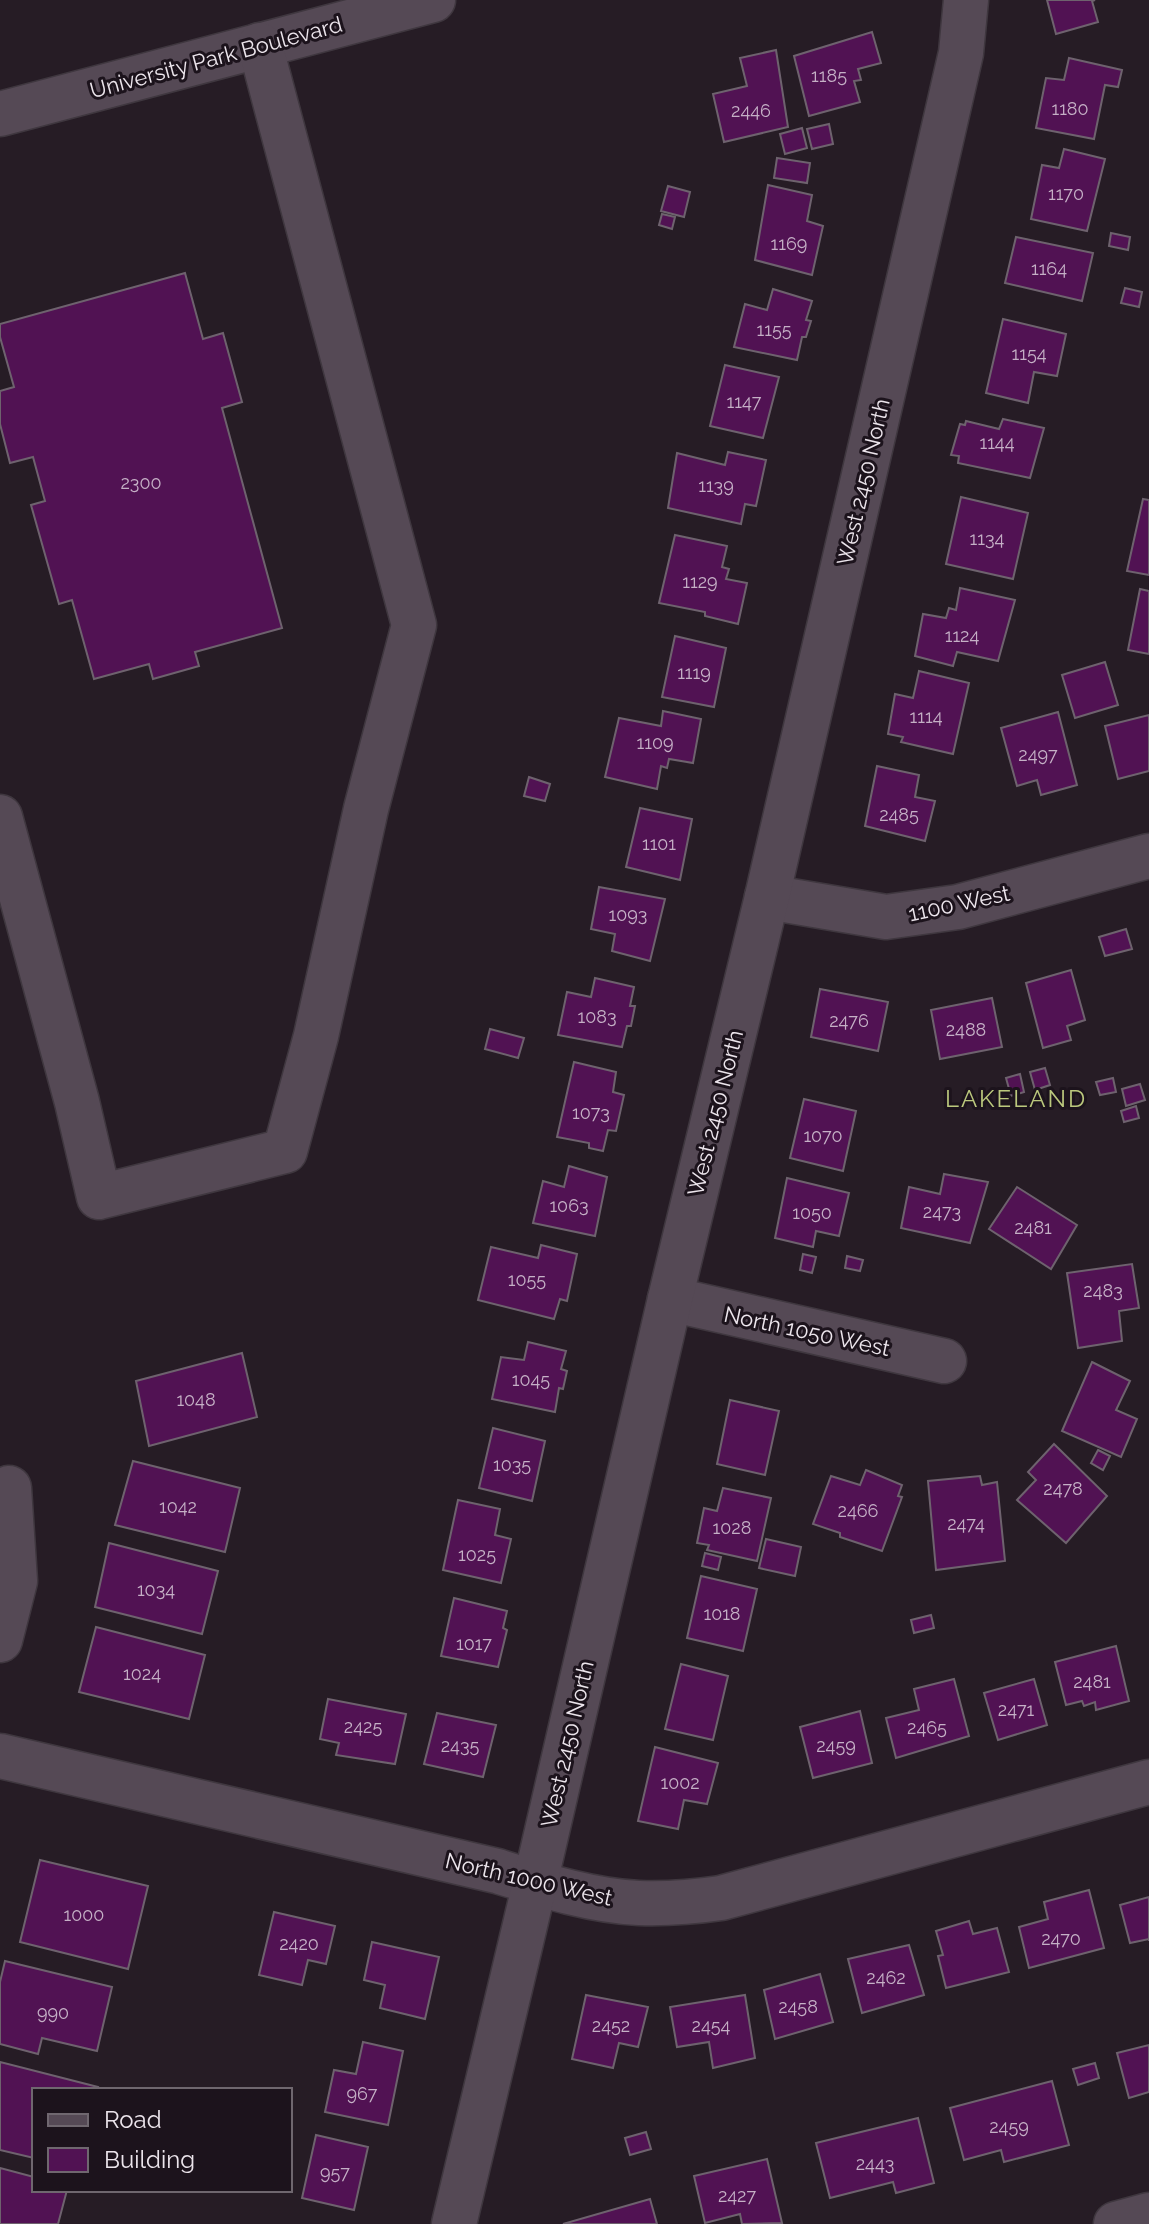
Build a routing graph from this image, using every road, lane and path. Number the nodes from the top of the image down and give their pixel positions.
1 (433, 0) edge
2 (966, 0) edge
3 (260, 45) junction
4 (0, 114) edge
5 (0, 817) edge
6 (1149, 856) edge
7 (767, 897) junction
8 (670, 1299) junction
9 (944, 1361) dead end
10 (9, 1488) dead end
11 (0, 1640) edge
12 (0, 1756) edge
13 (1149, 1782) edge
14 (535, 1883) junction
15 (1149, 2215) edge
16 (454, 2224) edge
17 (1116, 2224) edge

1 - 3 street, University Park Boulevard
2 - 7 street, West 2450 North
3 - 4 street, University Park Boulevard
3 - 5 street
6 - 7 street, 1100 West
7 - 8 street, West 2450 North
8 - 9 street, North 1050 West
8 - 14 street, West 2450 North
10 - 11 street
12 - 14 street, North 1000 West
13 - 14 street, North 1000 West
14 - 16 street, West 2450 North
15 - 17 street

